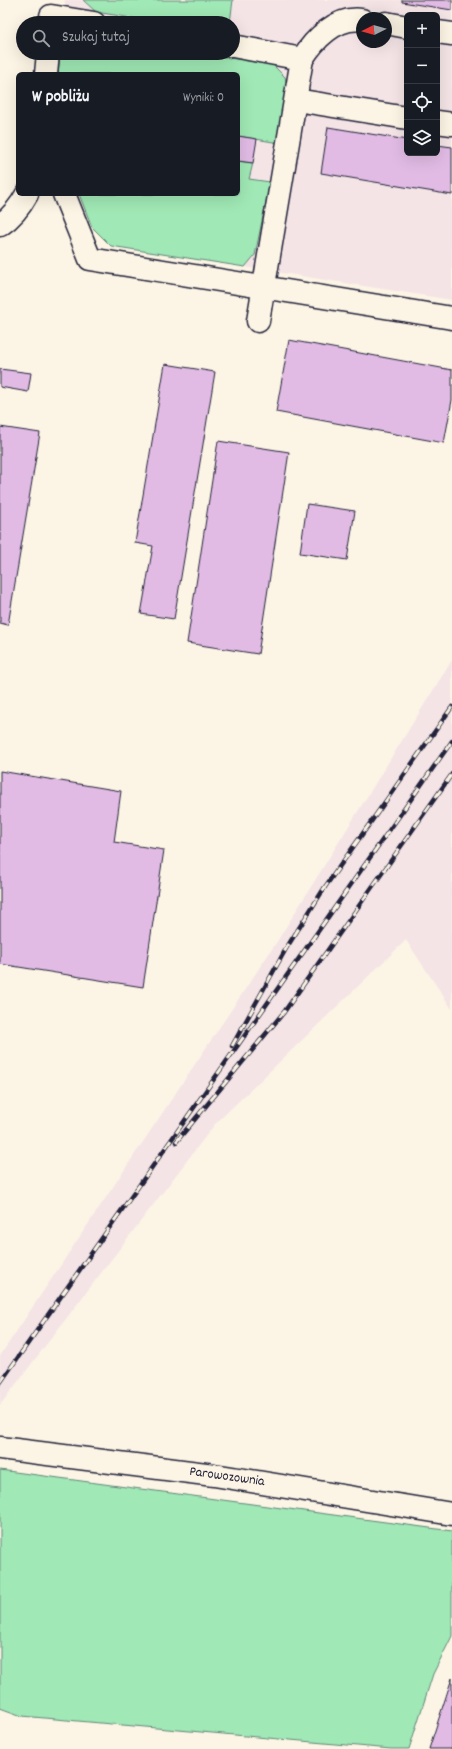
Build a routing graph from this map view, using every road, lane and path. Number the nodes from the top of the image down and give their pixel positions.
1 (52, 13) edge
2 (65, 16) edge
3 (356, 19) edge
4 (392, 25) edge
5 (404, 27) edge
6 (440, 32) edge
7 (452, 34) edge
8 (240, 47) edge
9 (302, 59) junction
10 (47, 60) edge
11 (46, 72) edge
12 (296, 100) junction
13 (404, 118) edge
14 (440, 122) edge
15 (452, 124) edge
16 (26, 196) edge
17 (65, 196) edge
18 (0, 225) edge
19 (263, 287) junction
20 (452, 318) edge
21 (258, 321) dead end
22 (0, 1448) edge
23 (452, 1514) edge

1 - 2 street
3 - 9 street
4 - 5 street
6 - 7 street
8 - 9 street
9 - 12 street
10 - 11 street
12 - 13 street
12 - 19 street
14 - 15 street
16 - 18 street
17 - 19 street
19 - 20 street
19 - 21 street
22 - 23 street, Parowozownia

